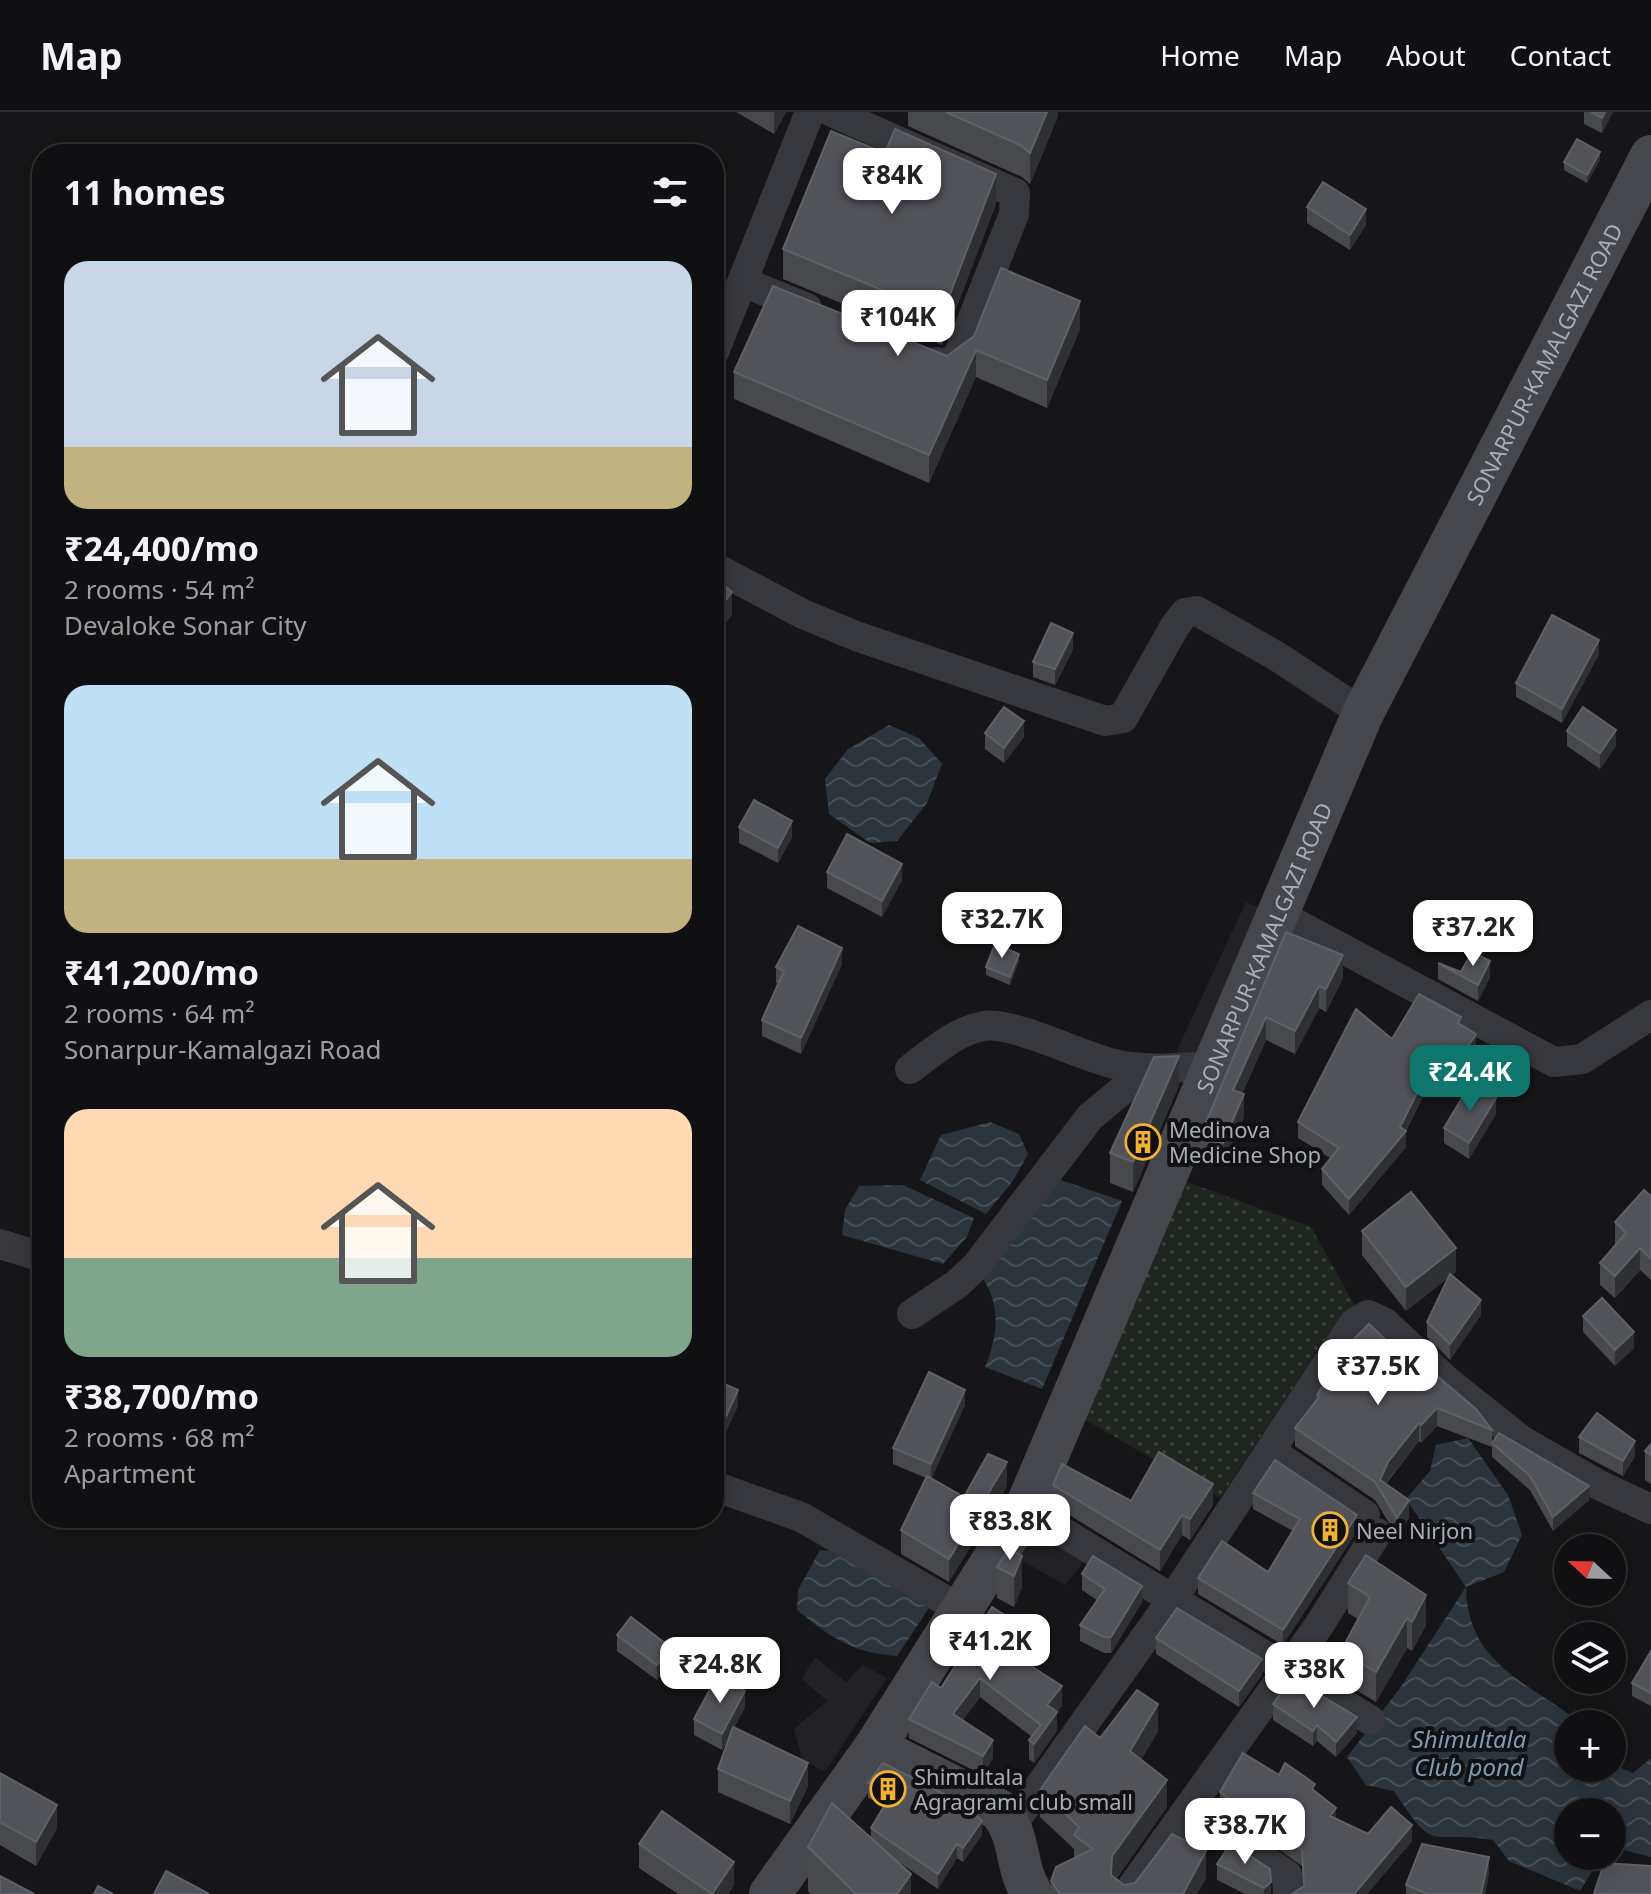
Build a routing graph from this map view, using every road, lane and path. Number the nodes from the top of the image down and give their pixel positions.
1 (810, 112) edge
2 (832, 112) edge
3 (1651, 156) edge
4 (743, 282) junction
5 (830, 318) edge
6 (724, 328) edge
7 (916, 354) edge
8 (724, 572) edge
9 (1363, 713) junction
10 (1278, 914) junction
11 (1651, 1015) edge
12 (1214, 1066) junction
13 (1149, 1068) junction
14 (910, 1069) dead end
15 (0, 1244) edge
16 (32, 1254) edge
17 (912, 1314) dead end
18 (1270, 1451) junction
19 (724, 1490) edge
20 (1025, 1509) junction
21 (1651, 1509) edge
22 (1174, 1597) junction
23 (962, 1610) junction
24 (1288, 1667) junction
25 (1370, 1720) dead end
26 (875, 1747) junction
27 (1189, 1809) junction
28 (1012, 1825) junction
29 (770, 1894) edge
30 (1032, 1894) edge
31 (1127, 1894) edge
32 (1288, 1894) edge

1 - 4 street
2 - 7 street
3 - 9 main road, SONARPUR-KAMALGAZI ROAD
4 - 5 street
4 - 6 street
8 - 9 street
9 - 10 main road, SONARPUR-KAMALGAZI ROAD
10 - 11 street
10 - 12 main road, SONARPUR-KAMALGAZI ROAD
12 - 13 street
12 - 20 main road, SONARPUR-KAMALGAZI ROAD
13 - 14 street
13 - 17 street
15 - 16 street
18 - 21 street
18 - 22 street
18 - 24 street
19 - 23 street
20 - 22 street
20 - 23 main road, SONARPUR-KAMALGAZI ROAD
22 - 24 street
22 - 28 street
23 - 26 main road, SONARPUR-KAMALGAZI ROAD
24 - 25 street
24 - 27 street
26 - 28 main road
26 - 29 main road, SONARPUR-KAMALGAZI ROAD
27 - 31 street
27 - 32 street
28 - 30 main road

